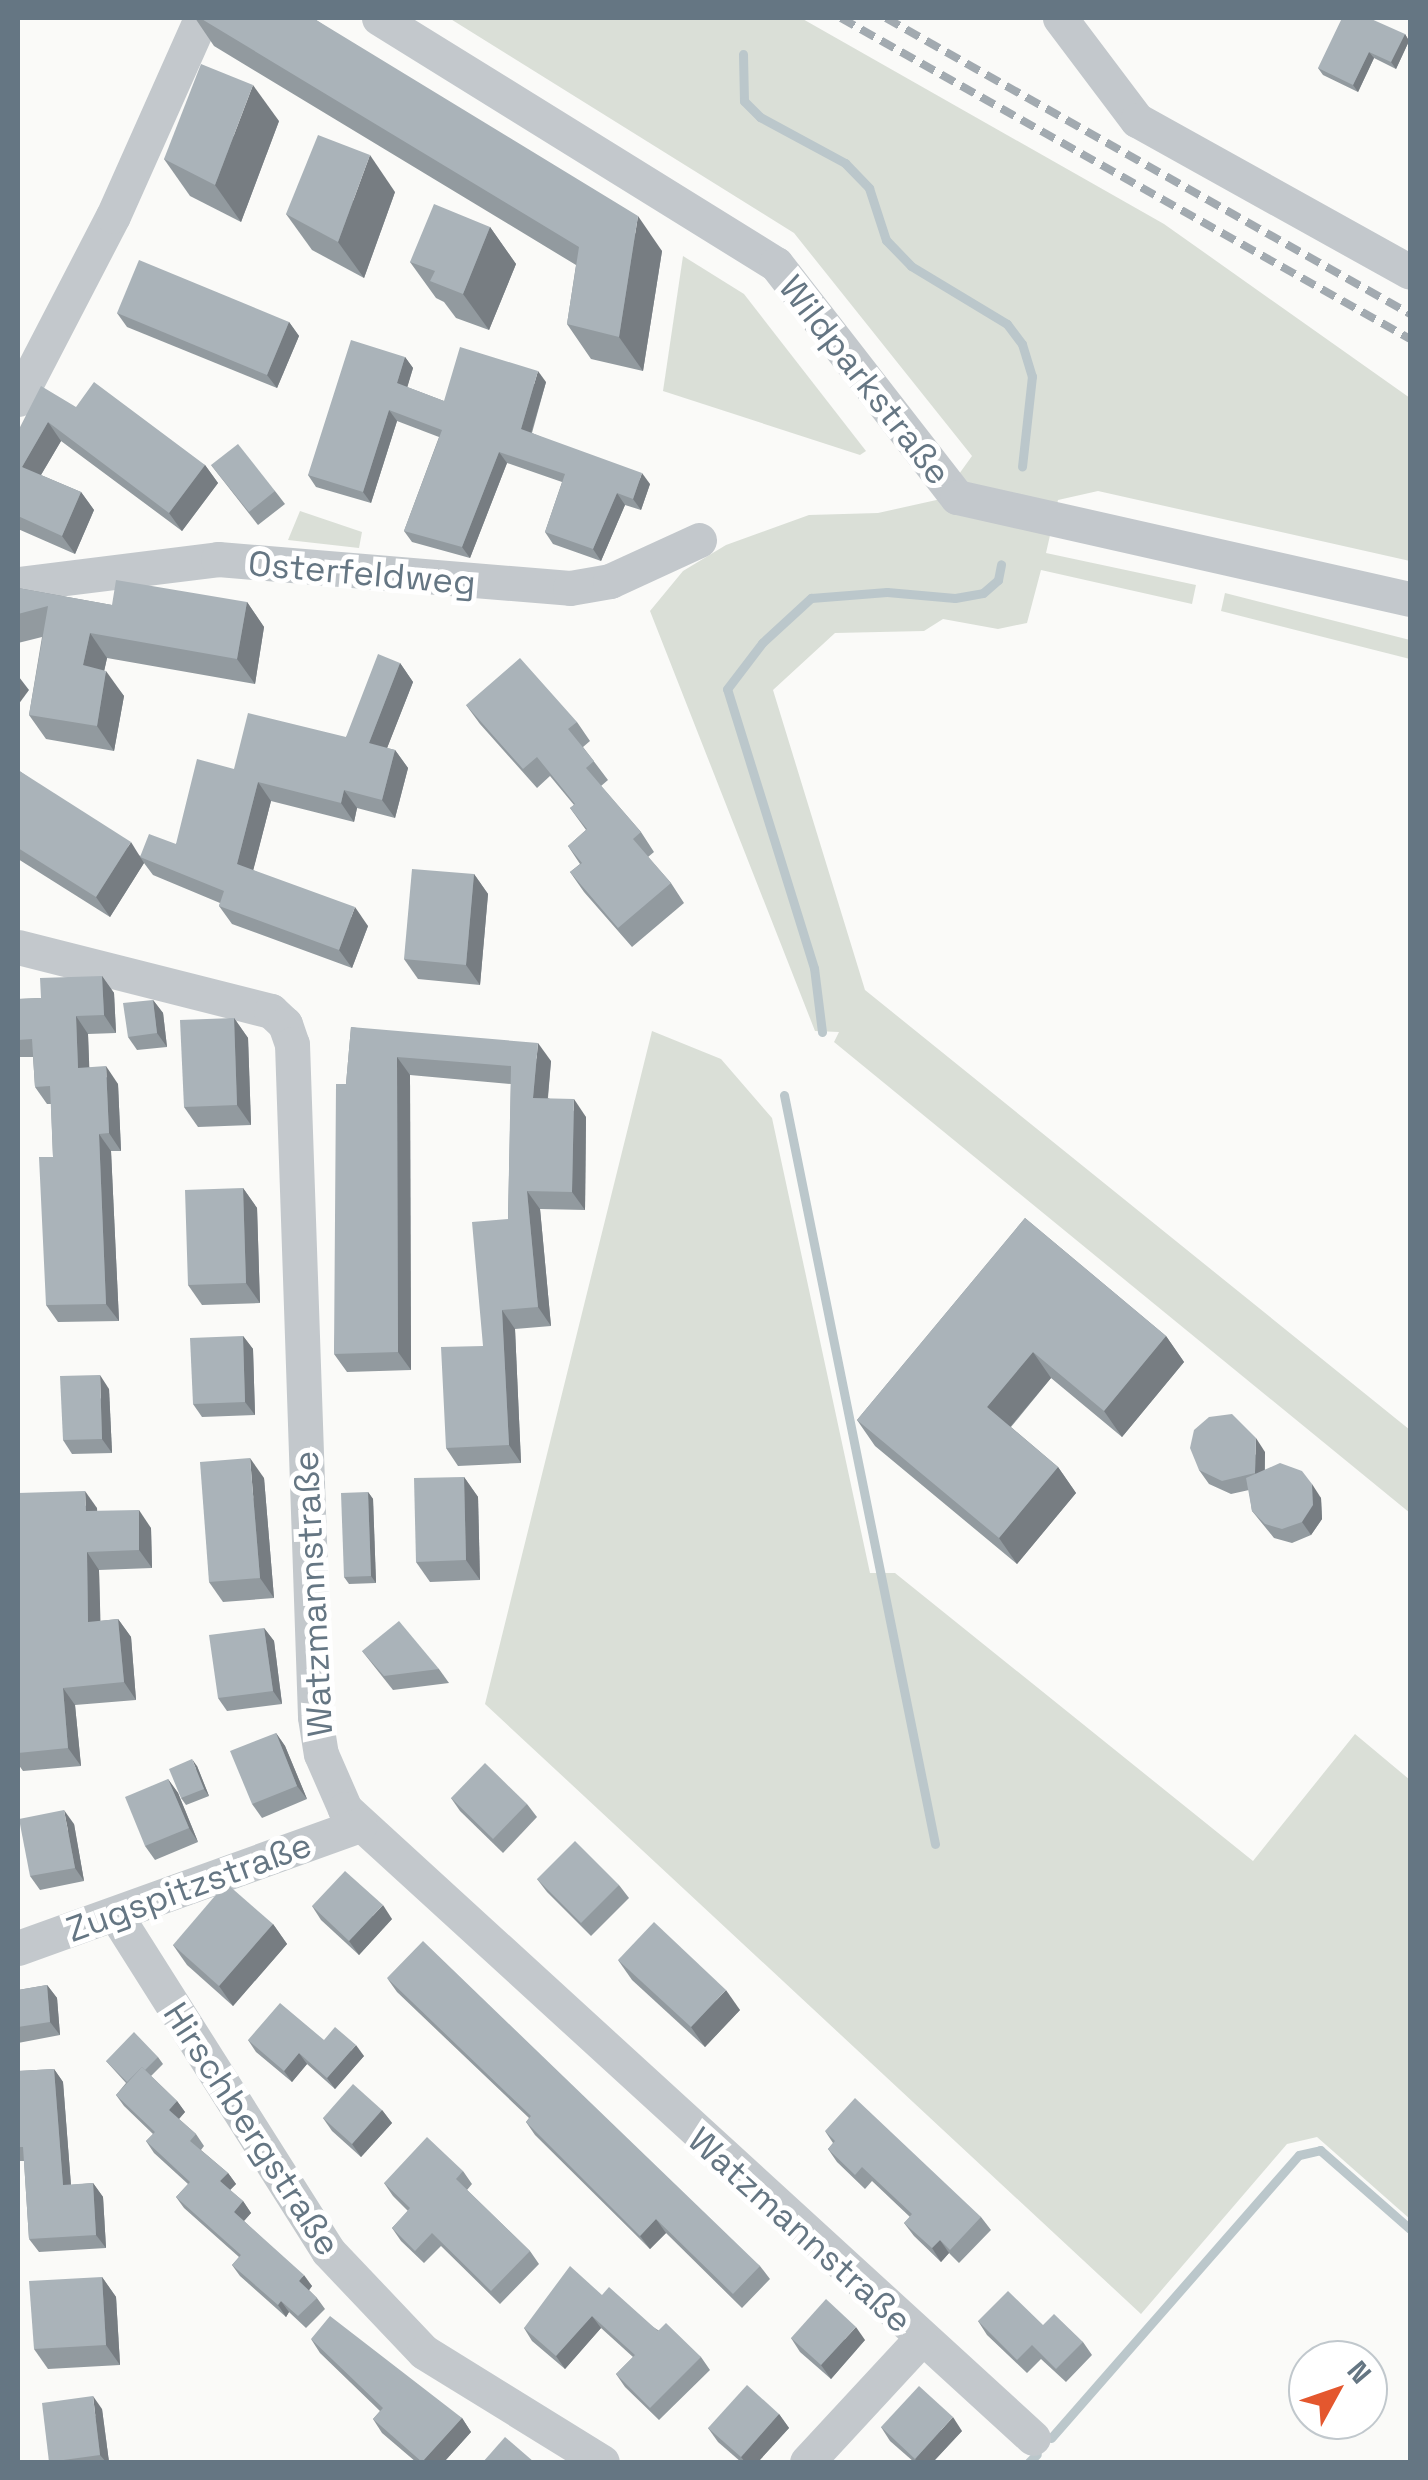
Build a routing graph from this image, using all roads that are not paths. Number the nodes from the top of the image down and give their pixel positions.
1 (200, 18) edge
2 (379, 18) edge
3 (1060, 18) edge
4 (1410, 272) edge
5 (18, 399) edge
6 (699, 540) dead end
7 (18, 584) edge
8 (1410, 599) edge
9 (18, 947) edge
10 (359, 1825) junction
11 (117, 1917) junction
12 (18, 1948) edge
13 (920, 2340) junction
14 (1032, 2438) dead end
15 (602, 2462) edge
16 (806, 2462) edge

1 - 5 street
2 - 8 street, Wildparkstraße
3 - 4 street
6 - 7 street, Osterfeldweg
9 - 10 street, Watzmannstraße
10 - 11 street, Zugspitzstraße
10 - 13 street, Watzmannstraße
11 - 12 street, Zugspitzstraße
11 - 15 street, Hirschbergstraße
13 - 14 street, Watzmannstraße
13 - 16 street

